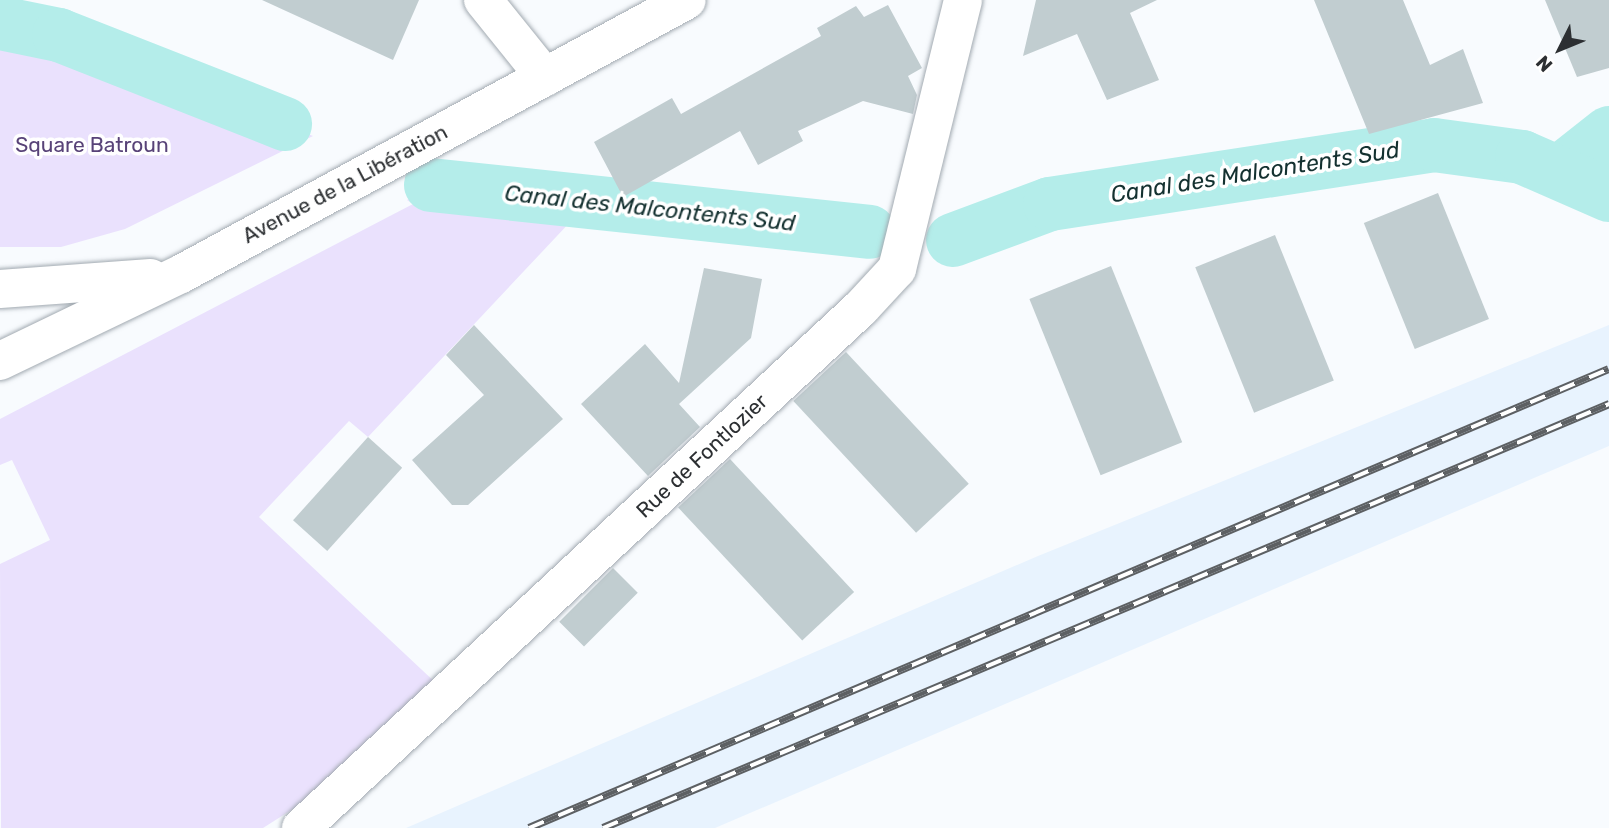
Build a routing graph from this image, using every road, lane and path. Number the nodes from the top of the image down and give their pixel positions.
1 (482, 0) edge
2 (687, 0) edge
3 (963, 0) edge
4 (545, 77) junction
5 (181, 274) junction
6 (0, 289) edge
7 (0, 361) edge
8 (301, 828) edge

1 - 4 street
2 - 4 street, Avenue de la Libération
3 - 8 street, Rue de Fontlozier
4 - 5 street, Avenue de la Libération
5 - 6 street
5 - 7 street, Avenue de la Libération

